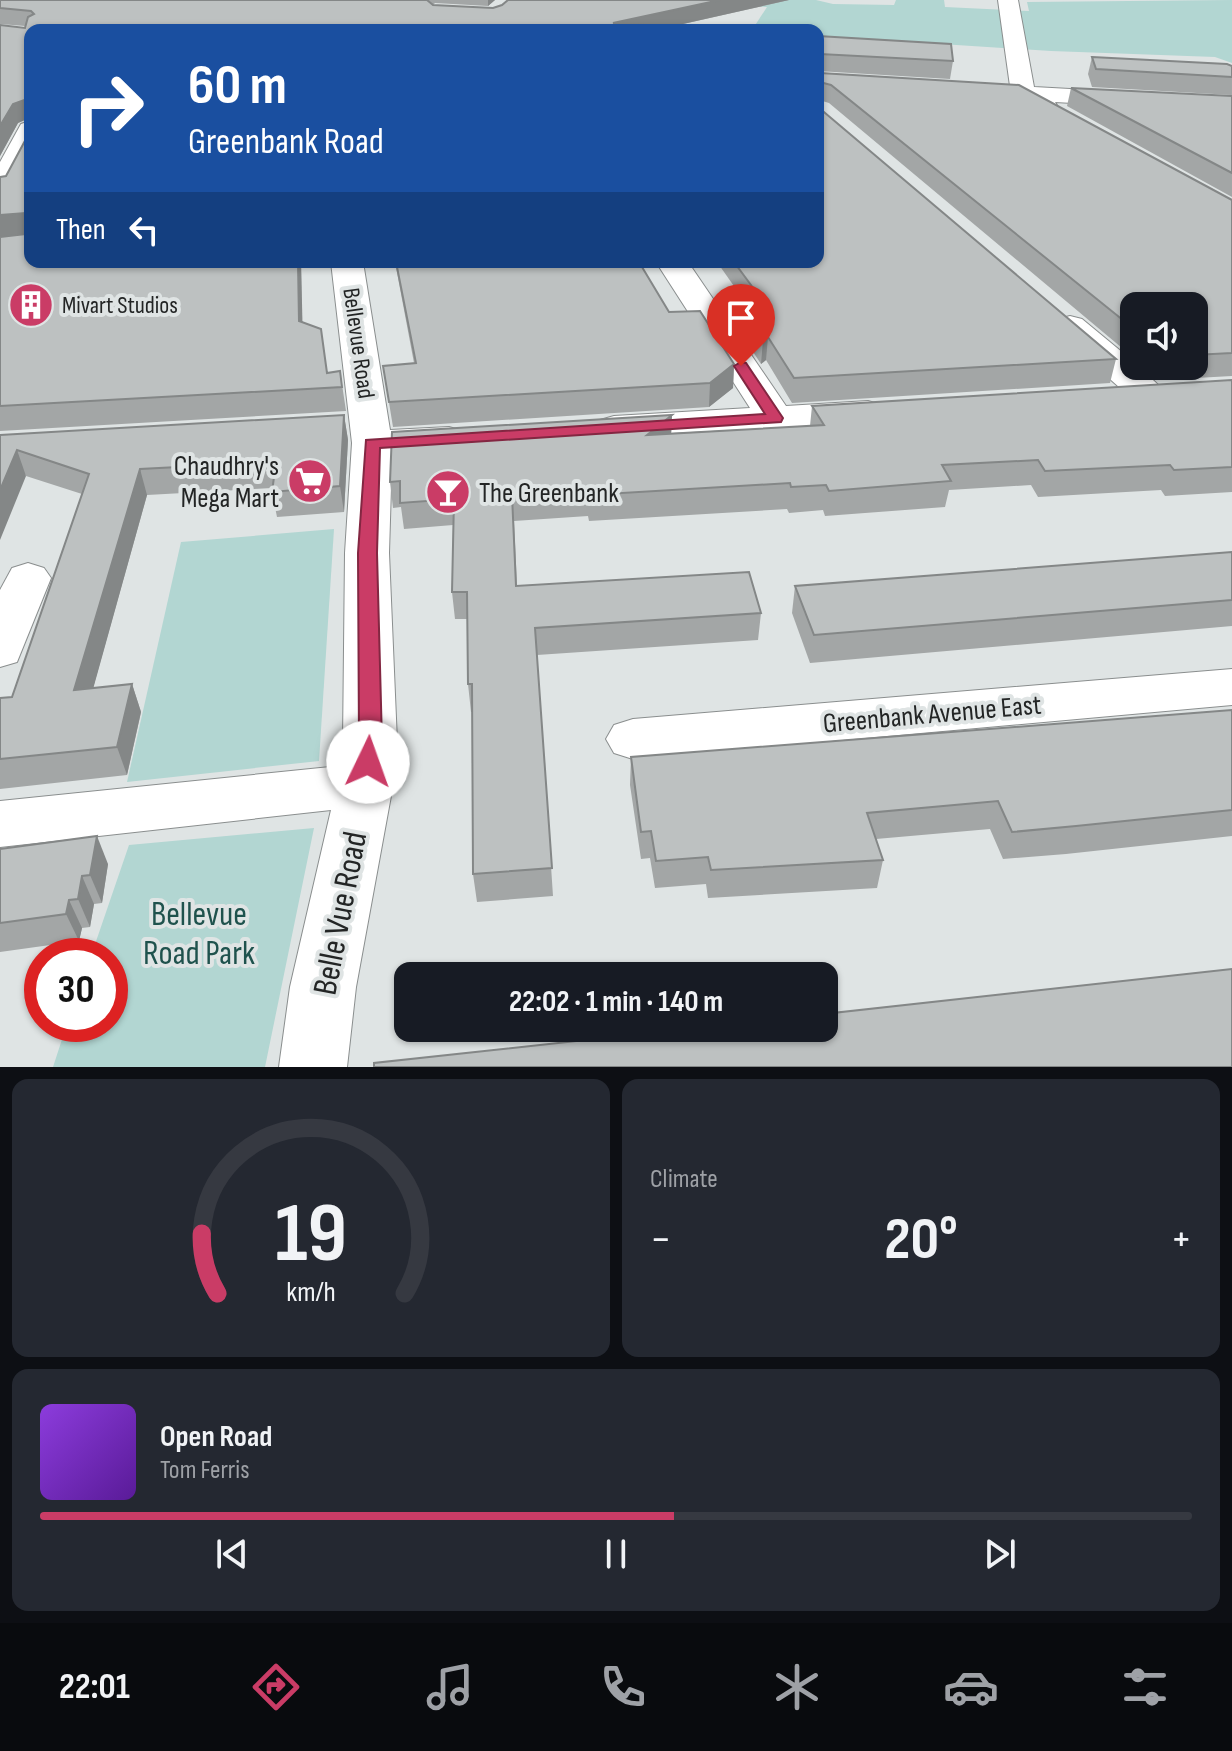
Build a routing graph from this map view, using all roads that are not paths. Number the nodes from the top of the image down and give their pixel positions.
1 (1008, 0) edge
2 (960, 90) edge
3 (1023, 94) junction
4 (1232, 105) edge
5 (1079, 125) edge
6 (18, 136) edge
7 (0, 189) edge
8 (347, 268) edge
9 (676, 268) edge
10 (1043, 303) edge
11 (1191, 393) edge
12 (1150, 395) junction
13 (1103, 398) edge
14 (900, 411) edge
15 (775, 418) junction
16 (361, 431) junction
17 (573, 431) edge
18 (480, 437) edge
19 (28, 578) dead end
20 (0, 650) edge
21 (1232, 687) edge
22 (633, 739) dead end
23 (365, 785) junction
24 (0, 824) edge
25 (313, 1067) edge

1 - 3 street
2 - 3 street
3 - 4 street
3 - 5 street
6 - 7 street
8 - 16 street, Bellevue Road
9 - 15 street
10 - 12 street
11 - 12 street
12 - 13 street
14 - 15 street
15 - 17 street
16 - 18 street
16 - 23 street, Belle Vue Road
19 - 20 street
21 - 22 street, Greenbank Avenue East
23 - 24 street
23 - 25 street, Belle Vue Road

